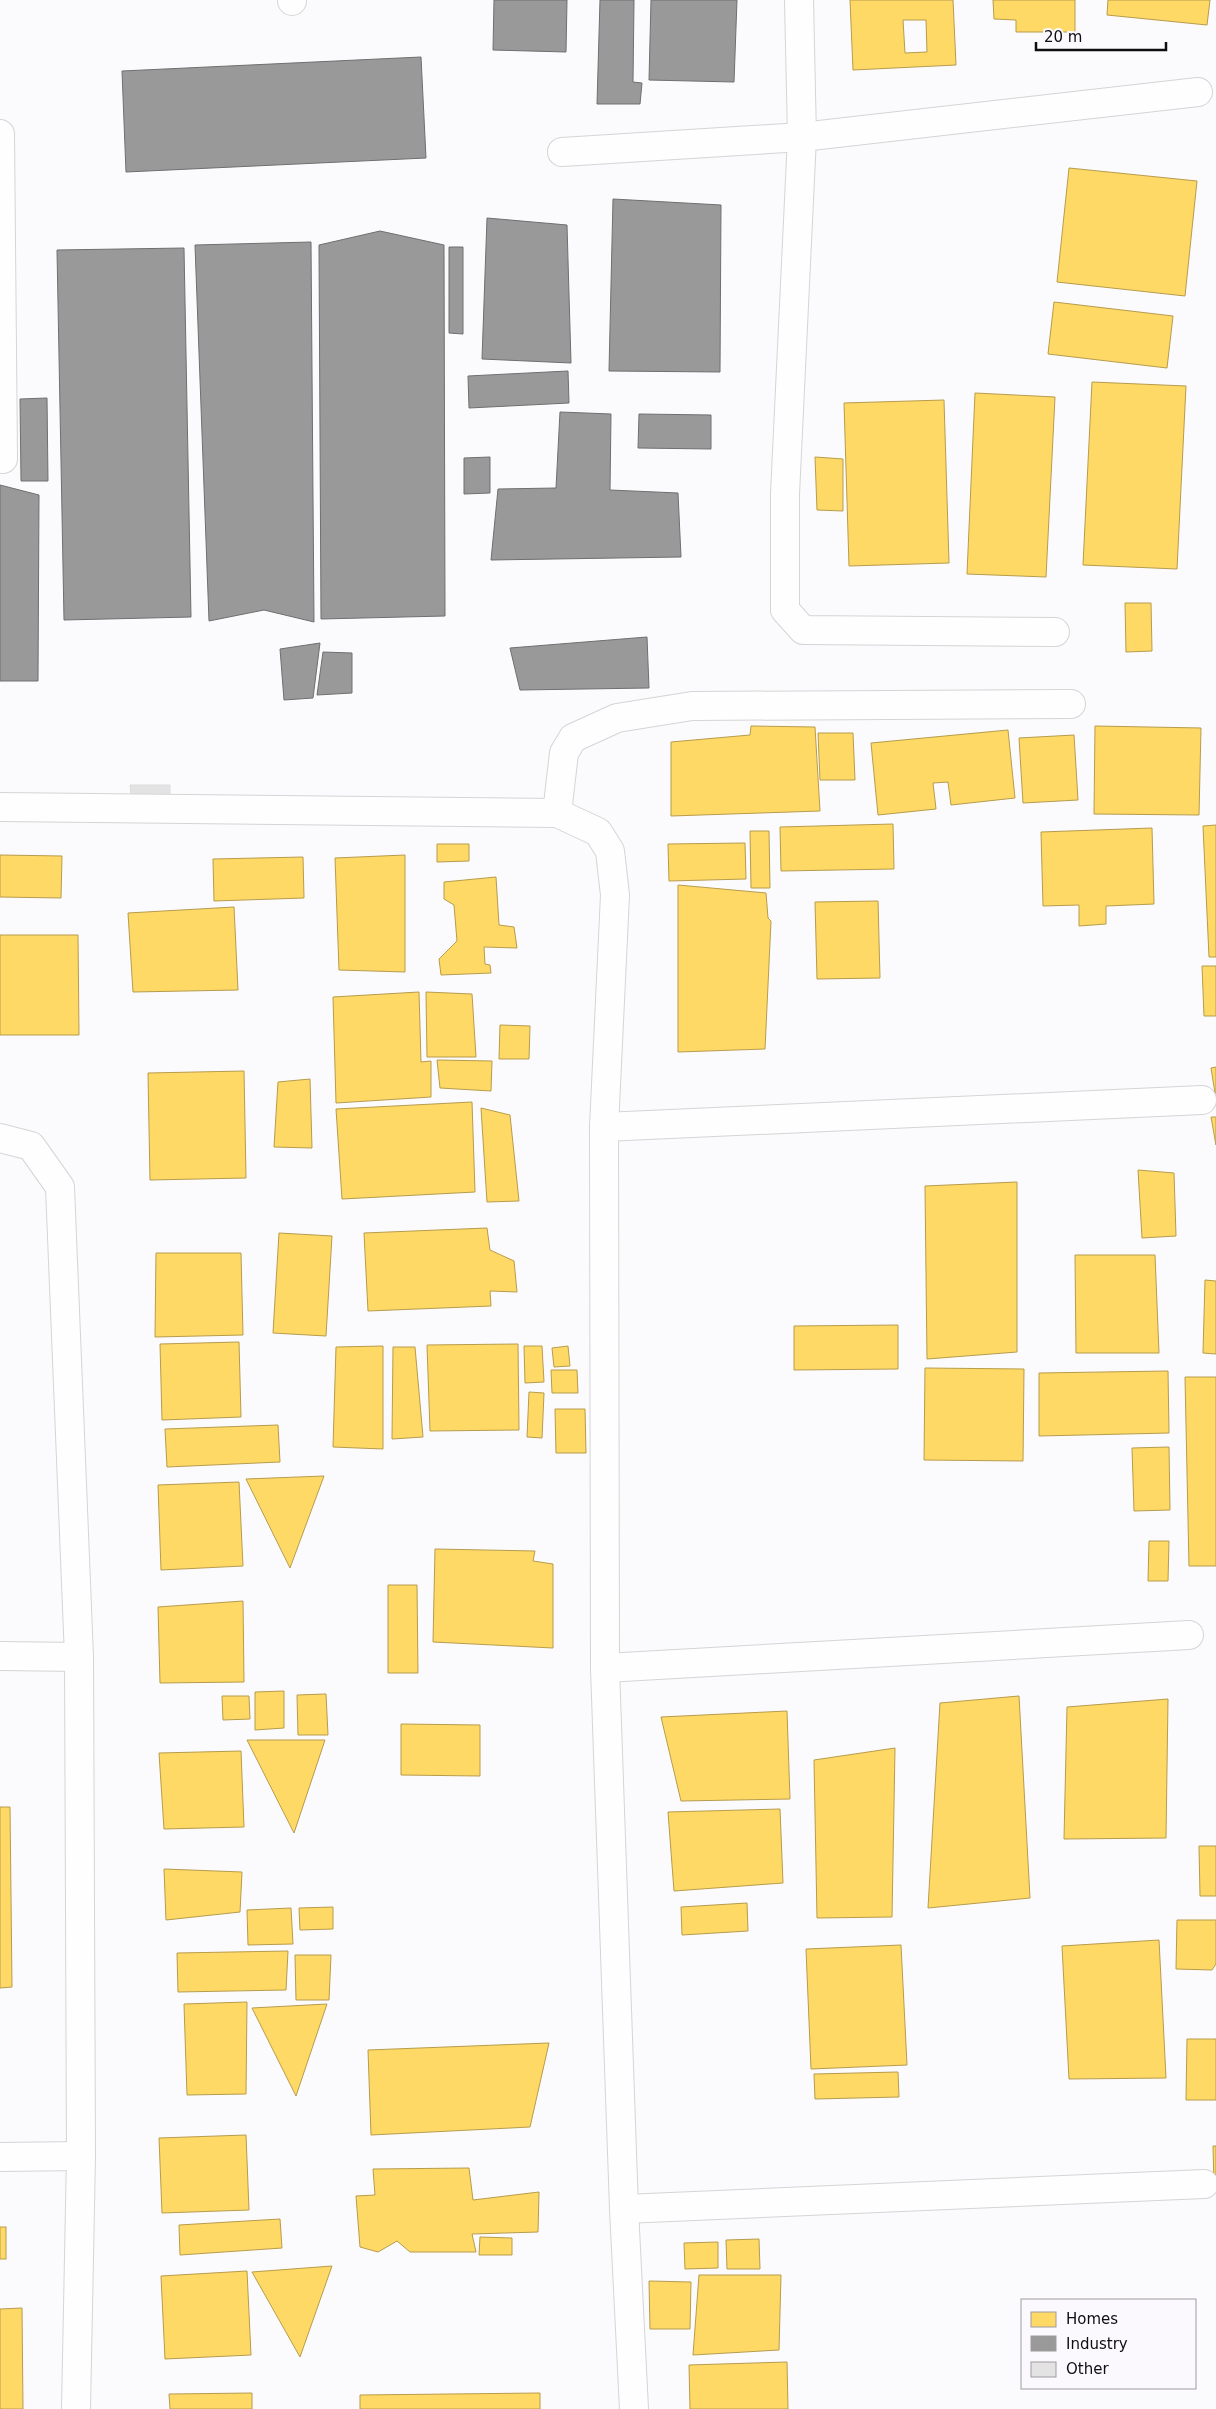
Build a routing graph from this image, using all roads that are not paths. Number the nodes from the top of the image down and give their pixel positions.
1 (799, 0) edge
2 (1198, 92) dead end
3 (0, 134) edge
4 (802, 137) junction
5 (562, 152) dead end
6 (3, 459) dead end
7 (1055, 632) dead end
8 (1071, 704) dead end
9 (0, 806) edge
10 (557, 813) junction
11 (1202, 1100) dead end
12 (604, 1127) junction
13 (0, 1138) edge
14 (1189, 1635) dead end
15 (0, 1656) edge
16 (79, 1657) junction
17 (604, 1668) junction
18 (81, 2156) junction
19 (0, 2157) edge
20 (1204, 2184) dead end
21 (624, 2209) junction
22 (76, 2409) edge
23 (634, 2409) edge

1 - 4 street
2 - 4 street
3 - 6 street
4 - 5 street
4 - 7 street
8 - 10 street
9 - 10 street
10 - 12 street
11 - 12 street
12 - 17 street
13 - 16 street
14 - 17 street
15 - 16 street
16 - 18 street
17 - 21 street
18 - 19 street
18 - 22 street
20 - 21 street
21 - 23 street

